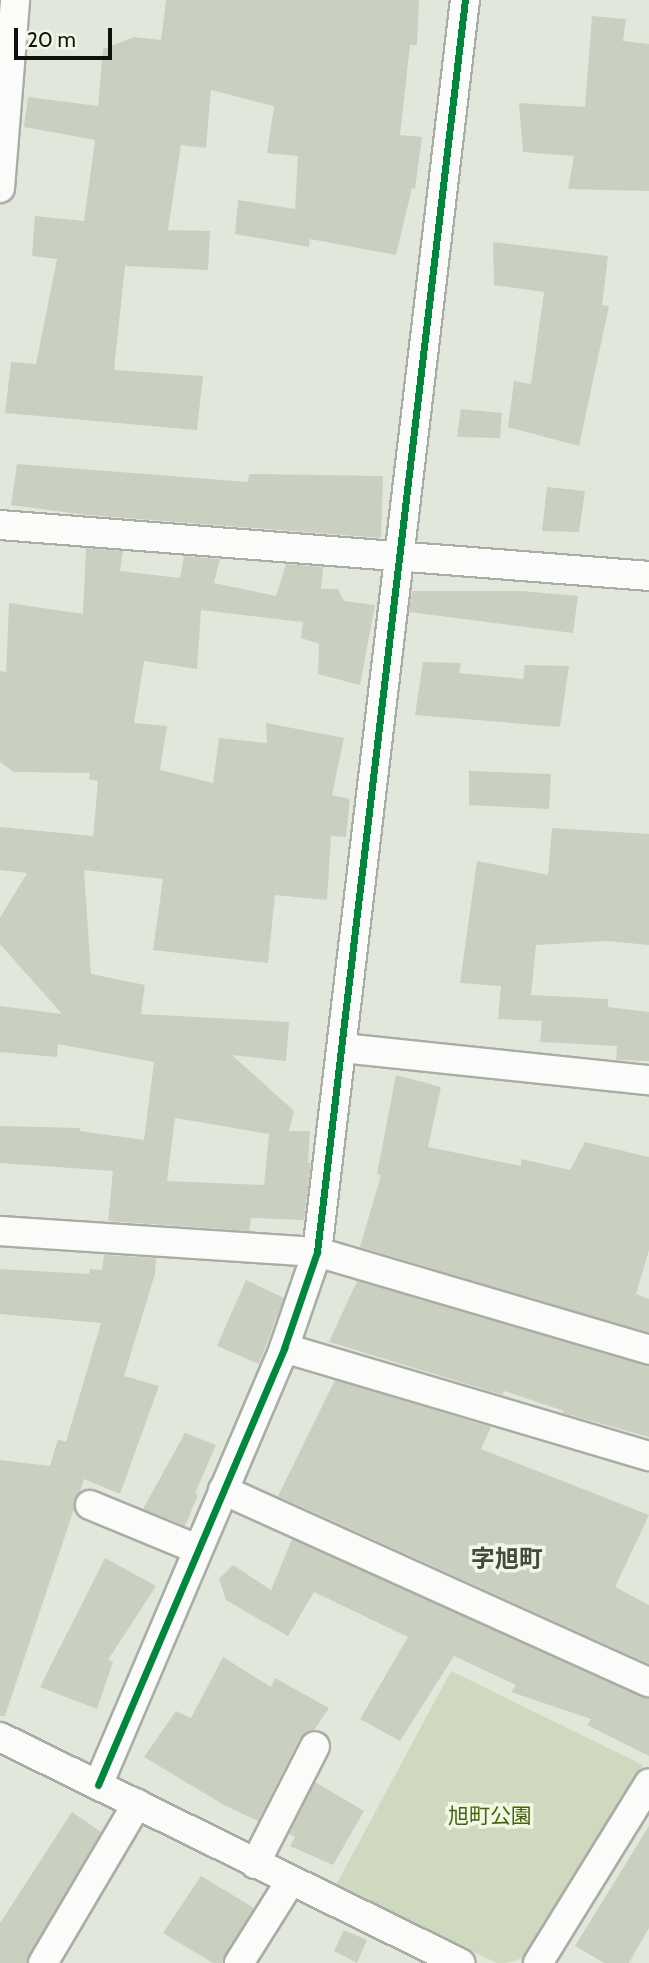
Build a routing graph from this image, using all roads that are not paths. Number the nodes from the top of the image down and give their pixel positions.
1 (15, 0) edge
2 (465, 0) edge
3 (0, 188) edge
4 (0, 524) edge
5 (400, 556) junction
6 (649, 576) edge
7 (342, 1048) junction
8 (649, 1080) edge
9 (0, 1231) edge
10 (317, 1252) junction
11 (284, 1348) junction
12 (649, 1350) edge
13 (649, 1456) edge
14 (223, 1490) junction
15 (90, 1505) dead end
16 (197, 1549) junction
17 (649, 1682) edge
18 (0, 1737) edge
19 (315, 1746) dead end
20 (649, 1783) edge
21 (98, 1785) junction
22 (136, 1804) junction
23 (255, 1864) junction
24 (290, 1881) junction
25 (447, 1960) edge
26 (43, 1963) edge
27 (239, 1963) edge
28 (538, 1963) edge

1 - 3 street
2 - 5 street
4 - 5 street
5 - 6 street
5 - 7 street
7 - 8 street
7 - 10 street
9 - 10 street
10 - 11 street
10 - 12 street
11 - 13 street
11 - 14 street
14 - 16 street
14 - 17 street
15 - 16 street
16 - 21 street
18 - 21 street
19 - 23 street
20 - 28 street
21 - 22 street
22 - 23 street
22 - 26 street
23 - 24 street
24 - 25 street
24 - 27 street

